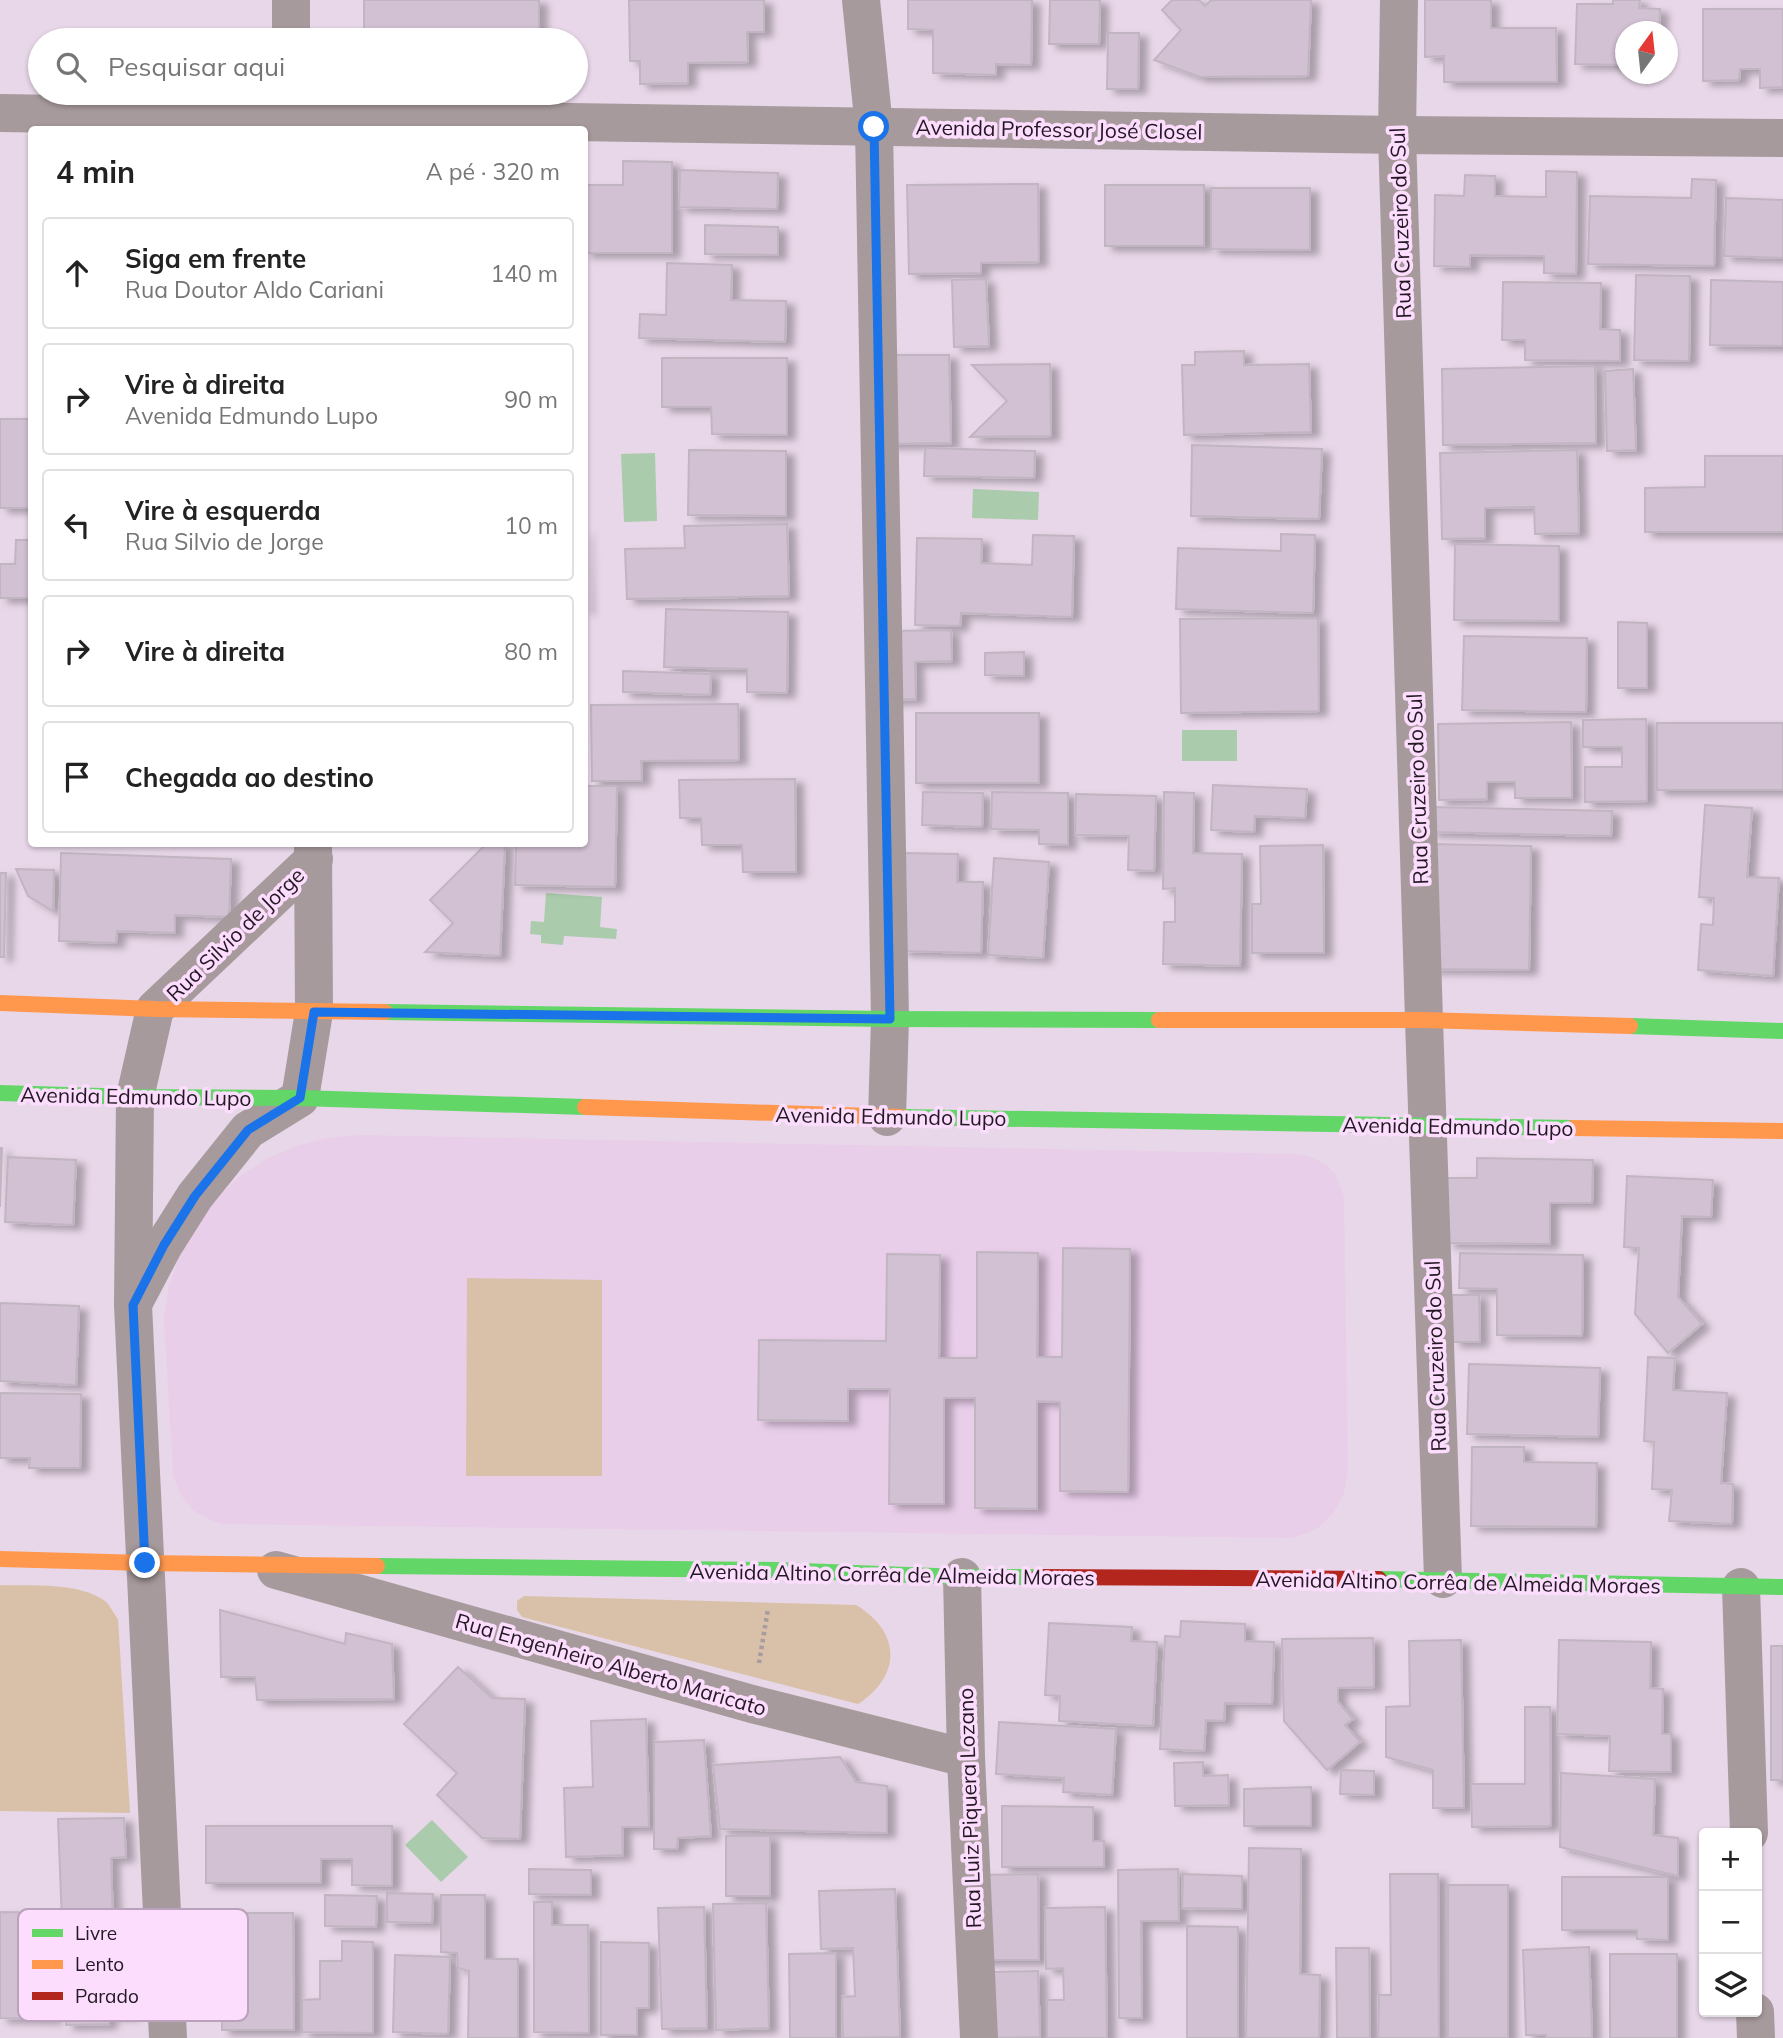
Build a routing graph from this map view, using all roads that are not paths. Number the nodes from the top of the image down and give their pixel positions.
1 (291, 0) edge
2 (861, 0) edge
3 (1398, 0) edge
4 (291, 28) edge
5 (0, 113) edge
6 (292, 114) edge
7 (874, 127) junction
8 (1397, 135) junction
9 (1783, 138) edge
10 (314, 851) edge
11 (0, 1003) edge
12 (155, 1009) junction
13 (314, 1012) junction
14 (890, 1019) junction
15 (1424, 1020) junction
16 (1783, 1031) edge
17 (0, 1093) edge
18 (135, 1097) junction
19 (300, 1098) junction
20 (887, 1117) junction
21 (1427, 1125) junction
22 (1783, 1132) edge
23 (133, 1305) junction
24 (0, 1559) edge
25 (145, 1563) junction
26 (258, 1565) junction
27 (962, 1577) junction
28 (1443, 1578) junction
29 (1741, 1587) junction
30 (1783, 1587) edge
31 (966, 1758) junction
32 (1749, 1828) edge
33 (162, 1909) edge
34 (1755, 2017) edge
35 (979, 2038) edge
36 (1756, 2038) edge

1 - 4 street
2 - 7 street
3 - 8 street, Rua Cruzeiro do Sul
5 - 6 street, Avenida Professor José Closel
6 - 7 street, Avenida Professor José Closel
7 - 8 street, Avenida Professor José Closel
7 - 14 street
8 - 9 street, Avenida Professor José Closel
8 - 15 street, Rua Cruzeiro do Sul
10 - 12 street, Rua Silvio de Jorge
10 - 13 street, Rua Silvio de Jorge
11 - 12 street
12 - 13 street
12 - 18 street
13 - 14 street
13 - 19 street, Rua Silvio de Jorge
14 - 15 street
14 - 20 street
15 - 16 street
15 - 21 street, Rua Cruzeiro do Sul
17 - 18 street, Avenida Edmundo Lupo
18 - 19 street, Avenida Edmundo Lupo
18 - 23 street
19 - 20 street, Avenida Edmundo Lupo
19 - 23 street
20 - 21 street, Avenida Edmundo Lupo
21 - 22 street, Avenida Edmundo Lupo
21 - 28 street, Rua Cruzeiro do Sul
23 - 25 street
24 - 25 street, Avenida Altino Corrêa de Almeida Moraes
25 - 26 street, Avenida Altino Corrêa de Almeida Moraes
25 - 33 street
26 - 27 street, Avenida Altino Corrêa de Almeida Moraes
26 - 31 street, Rua Engenheiro Alberto Maricato
27 - 28 street, Avenida Altino Corrêa de Almeida Moraes
27 - 31 street, Rua Luiz Piquera Lozano
28 - 29 street, Avenida Altino Corrêa de Almeida Moraes
29 - 30 street, Avenida Altino Corrêa de Almeida Moraes
29 - 32 street
31 - 35 street, Rua Luiz Piquera Lozano
34 - 36 street

